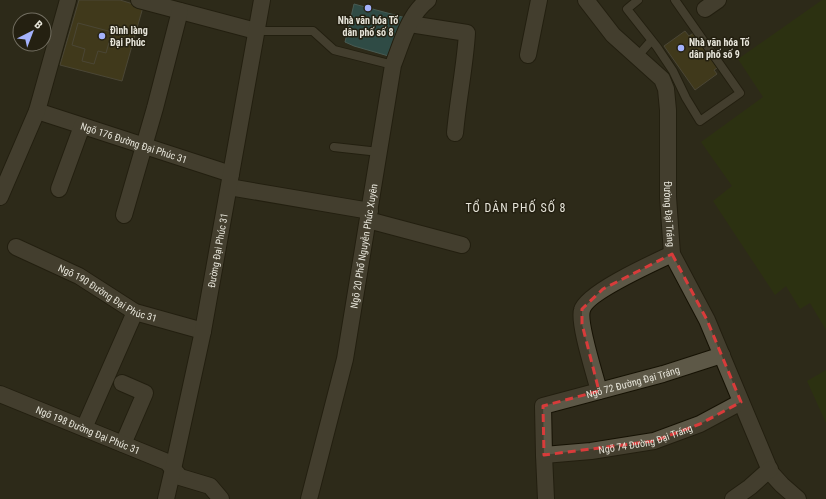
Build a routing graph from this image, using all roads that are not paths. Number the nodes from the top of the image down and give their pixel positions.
1 (68, 0) edge
2 (262, 0) edge
3 (428, 0) edge
4 (539, 0) edge
5 (586, 0) edge
6 (638, 0) edge
7 (675, 0) edge
8 (718, 0) edge
9 (148, 1) edge
10 (705, 9) dead end
11 (180, 11) junction
12 (410, 24) junction
13 (256, 32) junction
14 (651, 41) junction
15 (528, 55) dead end
16 (637, 57) junction
17 (393, 65) junction
18 (37, 111) junction
19 (82, 126) junction
20 (455, 133) dead end
21 (144, 146) junction
22 (334, 147) dead end
23 (379, 152) junction
24 (230, 181) junction
25 (59, 189) dead end
26 (0, 197) edge
27 (124, 215) dead end
28 (369, 216) junction
29 (462, 245) dead end
30 (16, 247) dead end
31 (672, 254) junction
32 (135, 312) junction
33 (203, 331) junction
34 (722, 356) junction
35 (122, 383) dead end
36 (599, 391) junction
37 (0, 394) edge
38 (742, 402) junction
39 (84, 428) junction
40 (123, 444) junction
41 (544, 455) junction
42 (174, 469) junction
43 (770, 470) junction
44 (313, 498) edge
45 (166, 499) edge
46 (221, 499) edge
47 (546, 499) edge
48 (733, 499) edge
49 (798, 499) edge

1 - 18 street
2 - 13 street, Đường Đại Phúc 31
3 - 12 street, Ngõ 20 Phố Nguyễn Phúc Xuyên
4 - 15 street
5 - 16 street, Đường Đại Tráng
6 - 14 lane
7 - 14 lane
8 - 10 street
9 - 11 street
11 - 13 street
11 - 21 street
12 - 17 street, Ngõ 20 Phố Nguyễn Phúc Xuyên
12 - 20 street
13 - 17 lane
13 - 24 street, Đường Đại Phúc 31
14 - 16 lane
16 - 31 street, Đường Đại Tráng
17 - 23 street, Ngõ 20 Phố Nguyễn Phúc Xuyên
18 - 19 street, Ngõ 176 Đường Đại Phúc 31
18 - 26 street
19 - 21 street, Ngõ 176 Đường Đại Phúc 31
19 - 25 street
21 - 24 street, Ngõ 176 Đường Đại Phúc 31
21 - 27 street
22 - 23 lane
23 - 28 street, Ngõ 20 Phố Nguyễn Phúc Xuyên
24 - 28 street, Ngõ 176 Đường Đại Phúc 31
24 - 33 street, Đường Đại Phúc 31
28 - 29 street, Ngõ 176 Đường Đại Phúc 31
28 - 44 street, Ngõ 20 Phố Nguyễn Phúc Xuyên
30 - 32 street, Ngõ 190 Đường Đại Phúc 31
31 - 34 street, Đường Đại Tráng
31 - 36 street
32 - 33 street, Ngõ 190 Đường Đại Phúc 31
32 - 39 street
33 - 42 street, Đường Đại Phúc 31
34 - 36 street, Ngõ 72 Đường Đại Tráng
34 - 38 street, Đường Đại Tráng
35 - 40 street
36 - 41 street, Ngõ 72 Đường Đại Tráng
37 - 39 street, Ngõ 198 Đường Đại Phúc 31
38 - 41 street, Ngõ 74 Đường Đại Tráng
38 - 43 street, Đường Đại Tráng
39 - 40 street, Ngõ 198 Đường Đại Phúc 31
40 - 42 street, Ngõ 198 Đường Đại Phúc 31
41 - 47 street
42 - 45 street, Đường Đại Phúc 31
42 - 46 street, Ngõ 198 Đường Đại Phúc 31
43 - 48 street
43 - 49 street, Đường Đại Tráng

